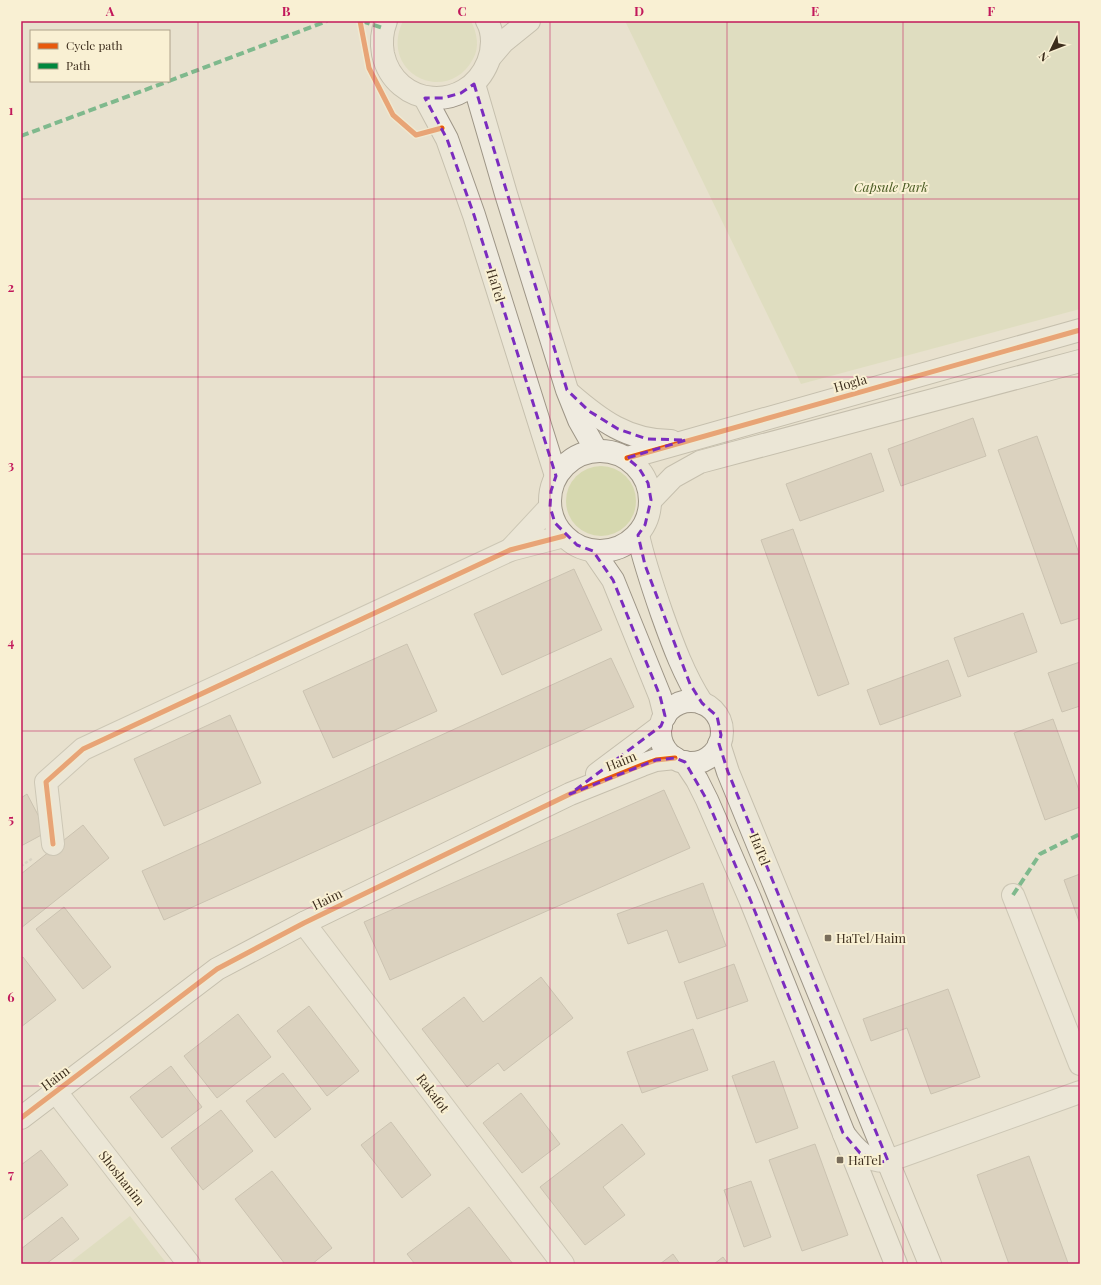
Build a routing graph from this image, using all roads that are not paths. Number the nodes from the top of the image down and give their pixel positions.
1 (386, 21) edge
2 (487, 21) edge
3 (529, 21) edge
4 (491, 56) junction
5 (474, 84) junction
6 (425, 98) junction
7 (1080, 330) edge
8 (1080, 361) edge
9 (567, 390) junction
10 (686, 440) junction
11 (596, 450) junction
12 (627, 458) junction
13 (556, 476) junction
14 (651, 500) junction
15 (550, 507) junction
16 (638, 535) junction
17 (564, 536) junction
18 (510, 550) junction
19 (593, 551) junction
20 (702, 703) junction
21 (663, 721) junction
22 (719, 744) junction
23 (680, 760) junction
24 (570, 794) junction
25 (53, 844) dead end
26 (1013, 895) dead end
27 (304, 923) junction
28 (1080, 1064) edge
29 (56, 1092) junction
30 (1080, 1092) edge
31 (21, 1118) edge
32 (843, 1133) junction
33 (888, 1161) junction
34 (189, 1264) edge
35 (563, 1264) edge
36 (896, 1264) edge
37 (930, 1264) edge

1 - 6 street
2 - 4 street
3 - 4 street
4 - 5 street
5 - 6 street
5 - 9 street
6 - 13 street, HaTel
7 - 10 street, Hogla
8 - 14 street
9 - 10 street
9 - 11 street
10 - 12 street, Hogla
11 - 12 street
11 - 13 street
12 - 14 street
13 - 15 street
14 - 16 street
15 - 17 street
15 - 18 street
16 - 19 street
16 - 20 street
17 - 18 street
17 - 19 street
18 - 25 street
19 - 21 street
20 - 21 street
20 - 22 street
21 - 23 street
21 - 24 street, Haim
22 - 23 street
22 - 33 street, HaTel
23 - 24 street, Haim
23 - 32 street
24 - 27 street, Haim
26 - 28 street
27 - 29 street, Haim
27 - 35 street, Rakafot
29 - 31 street, Haim
29 - 34 street, Shoshanim
30 - 33 street
32 - 33 street
32 - 36 street
33 - 37 street, HaTel

